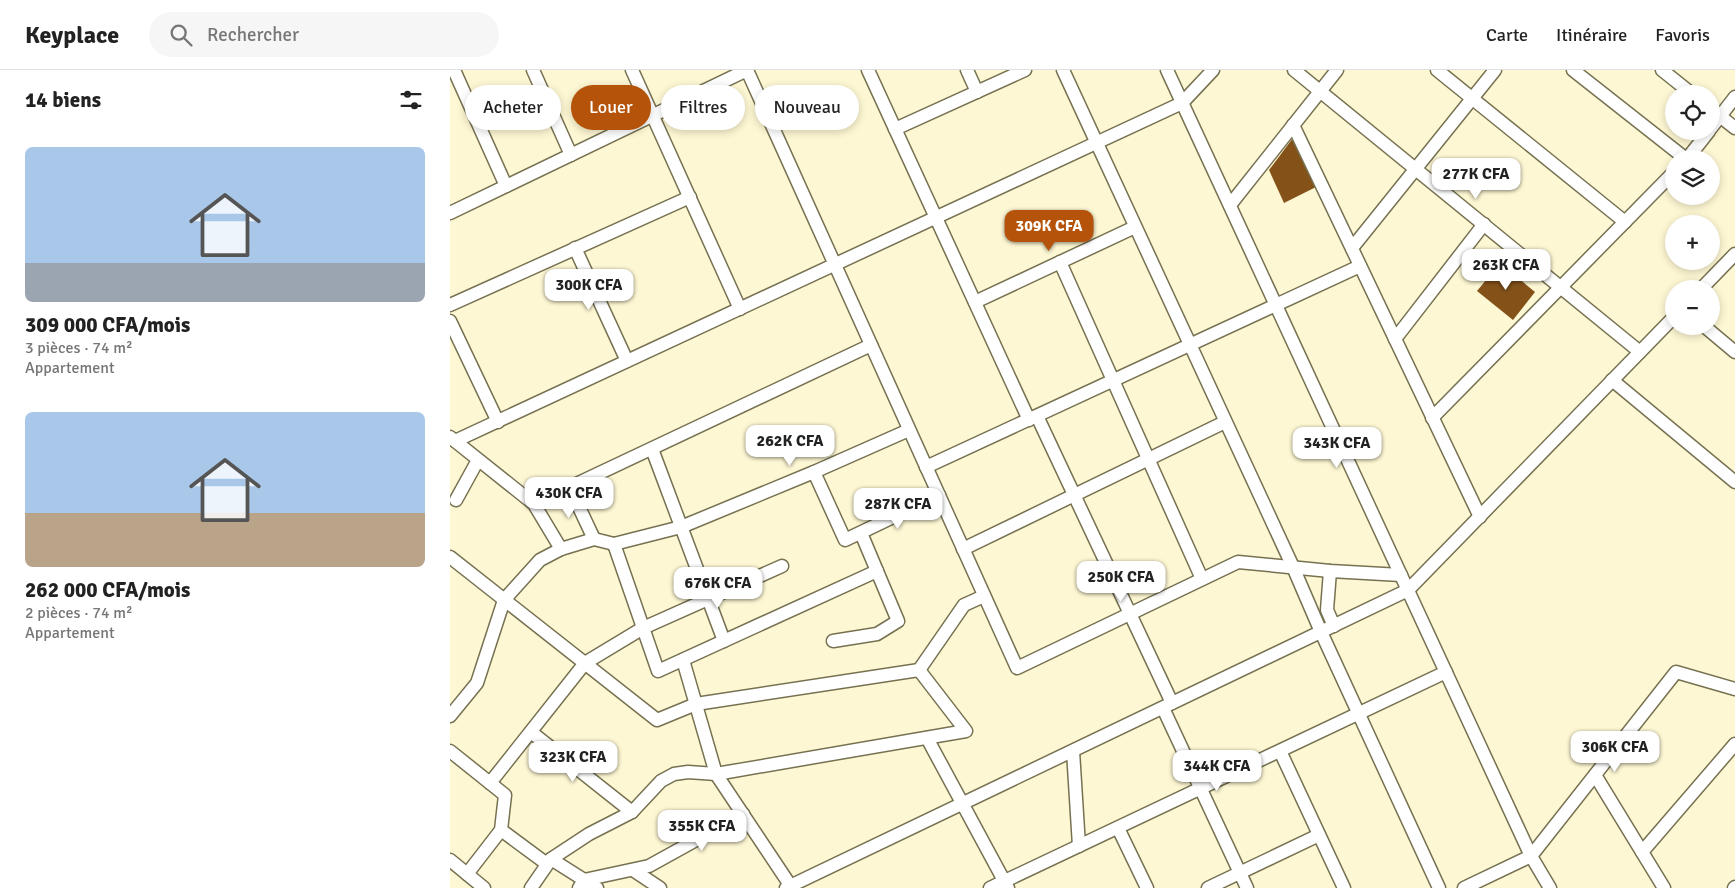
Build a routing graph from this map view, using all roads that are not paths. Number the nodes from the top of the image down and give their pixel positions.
1 (454, 70) edge
2 (533, 70) edge
3 (632, 70) edge
4 (747, 70) edge
5 (868, 70) edge
6 (967, 70) edge
7 (1025, 70) edge
8 (1063, 70) edge
9 (1167, 70) edge
10 (1213, 70) edge
11 (1294, 70) edge
12 (1336, 70) edge
13 (1437, 70) edge
14 (1495, 70) edge
15 (1573, 70) edge
16 (1662, 70) edge
17 (1590, 75) edge
18 (1681, 85) edge
19 (1320, 91) junction
20 (977, 92) junction
21 (1735, 97) edge
22 (1472, 98) junction
23 (1182, 103) junction
24 (1720, 110) edge
25 (653, 116) junction
26 (1720, 116) edge
27 (1294, 125) junction
28 (1735, 128) edge
29 (895, 129) junction
30 (1701, 140) edge
31 (1096, 143) junction
32 (1676, 150) edge
33 (1693, 150) edge
34 (571, 155) junction
35 (1416, 169) junction
36 (1665, 181) edge
37 (506, 186) junction
38 (690, 197) junction
39 (1230, 205) junction
40 (450, 213) edge
41 (936, 218) junction
42 (1625, 222) junction
43 (1484, 224) junction
44 (1135, 227) junction
45 (575, 248) junction
46 (1352, 248) junction
47 (1735, 254) edge
48 (1060, 262) junction
49 (835, 265) junction
50 (1360, 266) junction
51 (1710, 280) edge
52 (1561, 287) junction
53 (975, 302) junction
54 (450, 305) edge
55 (1276, 305) junction
56 (740, 309) junction
57 (450, 321) edge
58 (1665, 326) edge
59 (1715, 335) edge
60 (1395, 339) junction
61 (871, 345) junction
62 (1190, 345) junction
63 (1640, 352) junction
64 (1735, 352) edge
65 (627, 361) junction
66 (1612, 380) junction
67 (1113, 381) junction
68 (1033, 418) junction
69 (1432, 418) junction
70 (498, 422) junction
71 (1225, 422) junction
72 (910, 430) junction
73 (453, 439) edge
74 (652, 449) junction
75 (1148, 459) junction
76 (478, 460) junction
77 (926, 467) junction
78 (814, 472) junction
79 (1735, 482) edge
80 (570, 488) junction
81 (1074, 495) junction
82 (939, 496) junction
83 (456, 500) dead end
84 (534, 504) junction
85 (1480, 517) junction
86 (681, 527) junction
87 (861, 533) junction
88 (594, 539) junction
89 (614, 544) junction
90 (561, 548) junction
91 (963, 549) junction
92 (451, 559) edge
93 (782, 566) dead end
94 (1293, 567) junction
95 (877, 570) junction
96 (1330, 571) junction
97 (1401, 576) junction
98 (1202, 579) junction
99 (1408, 590) junction
100 (984, 596) junction
101 (708, 599) junction
102 (504, 600) junction
103 (1130, 614) junction
104 (1334, 626) junction
105 (643, 628) junction
106 (1321, 632) junction
107 (724, 641) junction
108 (833, 641) dead end
109 (683, 660) junction
110 (585, 663) junction
111 (919, 670) junction
112 (1446, 672) junction
113 (1735, 689) edge
114 (696, 704) junction
115 (1167, 705) junction
116 (1359, 714) junction
117 (450, 716) edge
118 (531, 732) junction
119 (927, 738) junction
120 (1735, 744) edge
121 (450, 751) edge
122 (1073, 751) junction
123 (1280, 751) junction
124 (716, 774) junction
125 (1595, 775) junction
126 (490, 783) junction
127 (1200, 788) junction
128 (962, 803) junction
129 (632, 812) junction
130 (743, 814) junction
131 (1118, 828) junction
132 (501, 830) junction
133 (1319, 835) junction
134 (1079, 846) junction
135 (1642, 852) junction
136 (1531, 856) junction
137 (450, 860) edge
138 (549, 861) junction
139 (633, 870) junction
140 (1240, 873) junction
141 (467, 874) junction
142 (581, 884) edge
143 (1006, 885) edge
144 (788, 887) edge
145 (484, 888) edge
146 (531, 888) edge
147 (597, 888) edge
148 (660, 888) edge
149 (990, 888) edge
150 (1147, 888) edge
151 (1208, 888) edge
152 (1247, 888) edge
153 (1344, 888) edge
154 (1439, 888) edge
155 (1464, 888) edge
156 (1550, 888) edge
157 (1664, 888) edge

1 - 37 street
2 - 34 street
3 - 25 street
4 - 25 street
4 - 49 street
5 - 29 street
6 - 20 street
7 - 20 street
8 - 31 street
9 - 23 street
10 - 23 street
11 - 19 street
12 - 19 street
13 - 22 street
14 - 22 street
15 - 17 street
16 - 18 street
17 - 32 street
19 - 27 street
19 - 35 street
20 - 29 street
21 - 24 street
22 - 35 street
22 - 42 street
23 - 31 street
23 - 39 street
25 - 34 street
25 - 38 street
26 - 28 street
27 - 39 street
27 - 46 street
29 - 41 street
30 - 33 street
31 - 41 street
31 - 44 street
34 - 37 street
35 - 43 street
35 - 46 street
36 - 42 street
37 - 40 street
38 - 45 street
38 - 56 street
39 - 55 street
41 - 49 street
41 - 53 street
42 - 52 street
43 - 52 street
43 - 60 street
44 - 48 street
44 - 62 street
45 - 54 street
45 - 65 street
46 - 50 street
47 - 51 street
48 - 53 street
48 - 67 street
49 - 56 street
49 - 61 street
50 - 55 street
50 - 60 street
52 - 63 street
52 - 69 street
53 - 68 street
55 - 62 street
55 - 97 street
56 - 65 street
57 - 70 street
58 - 63 street
59 - 64 street
60 - 69 street
61 - 72 street
61 - 74 street
62 - 67 street
62 - 71 street
63 - 66 street
65 - 70 street
66 - 79 street
66 - 85 street
67 - 68 street
67 - 75 street
68 - 77 street
68 - 81 street
69 - 85 street
70 - 73 street
71 - 75 street
71 - 94 street
72 - 77 street
72 - 78 street
73 - 76 street
74 - 80 street
74 - 86 street
75 - 81 street
75 - 98 street
76 - 83 street
76 - 84 street
77 - 82 street
78 - 86 street
78 - 87 street
80 - 84 street
80 - 88 street
81 - 91 street
81 - 103 street
82 - 87 street
82 - 91 street
84 - 90 street
85 - 99 street
86 - 89 street
86 - 101 street
87 - 95 street
88 - 89 street
88 - 90 street
89 - 105 street
90 - 102 street
91 - 100 street
92 - 102 street
93 - 101 street
94 - 96 street
94 - 98 street
94 - 106 street
95 - 107 street
95 - 108 street
96 - 97 street
96 - 104 street
97 - 99 street
98 - 103 street
99 - 104 street
99 - 112 street
100 - 103 street
100 - 111 street
101 - 105 street
101 - 107 street
102 - 110 street
102 - 117 street
103 - 115 street
104 - 106 street
105 - 109 street
105 - 110 street
106 - 115 street
106 - 116 street
107 - 109 street
109 - 114 street
110 - 114 street
110 - 118 street
111 - 114 street
111 - 119 street
112 - 116 street
112 - 136 street
113 - 125 street
114 - 124 street
115 - 122 street
115 - 127 street
116 - 123 street
116 - 154 street
118 - 126 street
118 - 129 street
119 - 124 street
119 - 128 street
120 - 135 street
121 - 126 street
122 - 128 street
122 - 134 street
123 - 127 street
123 - 133 street
124 - 129 street
124 - 130 street
125 - 135 street
125 - 136 street
126 - 132 street
127 - 131 street
127 - 140 street
128 - 143 street
128 - 144 street
129 - 138 street
130 - 139 street
130 - 144 street
131 - 134 street
131 - 150 street
132 - 138 street
132 - 141 street
133 - 140 street
133 - 153 street
134 - 143 street
135 - 157 street
136 - 155 street
136 - 156 street
137 - 141 street
138 - 142 street
138 - 146 street
139 - 142 street
139 - 148 street
140 - 151 street
140 - 152 street
141 - 145 street
142 - 147 street
143 - 149 street

